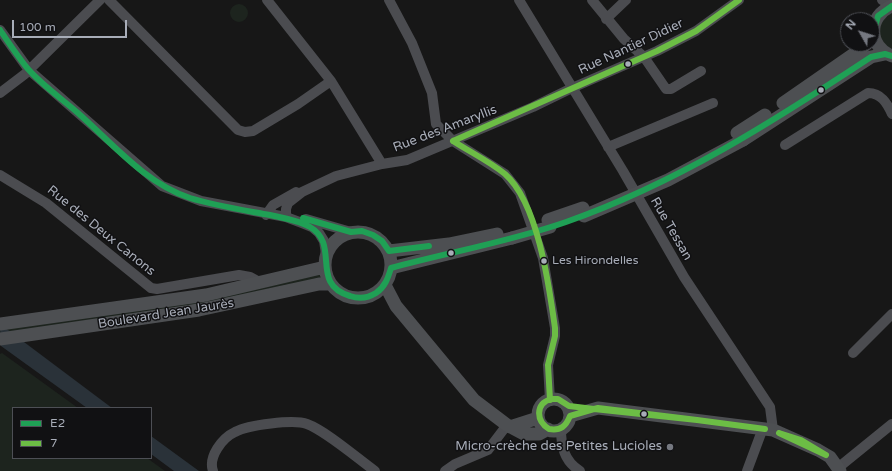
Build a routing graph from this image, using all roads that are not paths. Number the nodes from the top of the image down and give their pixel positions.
1 (100, 0) edge
2 (109, 0) edge
3 (267, 0) edge
4 (389, 0) edge
5 (519, 0) edge
6 (592, 0) edge
7 (626, 0) edge
8 (739, 0) edge
9 (886, 4) edge
10 (880, 14) edge
11 (606, 18) junction
12 (0, 30) edge
13 (880, 49) edge
14 (858, 52) edge
15 (889, 55) edge
16 (644, 57) junction
17 (28, 70) junction
18 (701, 71) dead end
19 (331, 81) junction
20 (572, 88) junction
21 (0, 93) edge
22 (713, 103) dead end
23 (892, 114) edge
24 (740, 137) junction
25 (453, 142) junction
26 (785, 144) dead end
27 (608, 147) junction
28 (382, 164) junction
29 (0, 175) edge
30 (302, 192) junction
31 (266, 215) junction
32 (286, 217) junction
33 (351, 232) junction
34 (511, 235) junction
35 (389, 251) junction
36 (326, 260) junction
37 (391, 268) junction
38 (261, 283) junction
39 (330, 284) junction
40 (384, 285) junction
41 (373, 295) junction
42 (396, 306) junction
43 (892, 314) edge
44 (0, 324) edge
45 (0, 339) edge
46 (853, 353) dead end
47 (550, 400) junction
48 (569, 411) junction
49 (538, 418) junction
50 (892, 424) edge
51 (509, 426) junction
52 (548, 429) junction
53 (561, 429) junction
54 (768, 429) junction
55 (840, 469) edge
56 (213, 471) edge
57 (375, 471) edge
58 (445, 471) edge
59 (580, 471) edge
60 (747, 471) edge

1 - 17 street
2 - 19 street
3 - 19 street
4 - 25 street
5 - 20 street, Rue Tessan
6 - 11 street
7 - 11 street
8 - 16 street, Rue Nantier Didier
9 - 10 main road
11 - 16 street
12 - 17 street
13 - 15 main road
14 - 24 main road
15 - 24 main road
16 - 18 street
16 - 20 street, Rue Nantier Didier
17 - 21 street
17 - 31 street
19 - 28 street
20 - 25 street, Rue des Amaryllis
20 - 27 street, Rue Tessan
22 - 27 street
23 - 26 street
24 - 34 main road, bridge
25 - 28 street, Rue des Amaryllis
25 - 47 street
27 - 54 street, Rue Tessan
28 - 30 street, Rue des Amaryllis
29 - 38 street, Rue des Deux Canons
30 - 31 street, Rue des Amaryllis
30 - 32 street, Rue des Amaryllis
31 - 32 street
32 - 33 street
32 - 36 street
33 - 35 main road
33 - 36 main road
34 - 35 main road
34 - 37 main road
35 - 37 main road
36 - 38 main road, Boulevard Jean Jaurès
36 - 39 main road
37 - 40 main road
38 - 44 main road, Boulevard Jean Jaurès
39 - 41 main road
39 - 45 main road, Boulevard Jean Jaurès
40 - 41 main road
40 - 42 main road
41 - 42 main road
42 - 51 main road
43 - 46 street
47 - 48 main road
47 - 49 main road
48 - 53 main road
48 - 54 main road
49 - 51 main road
49 - 52 main road
50 - 55 street
51 - 52 main road
51 - 58 street
52 - 53 main road
53 - 59 street
54 - 55 main road
54 - 60 street
56 - 57 street

